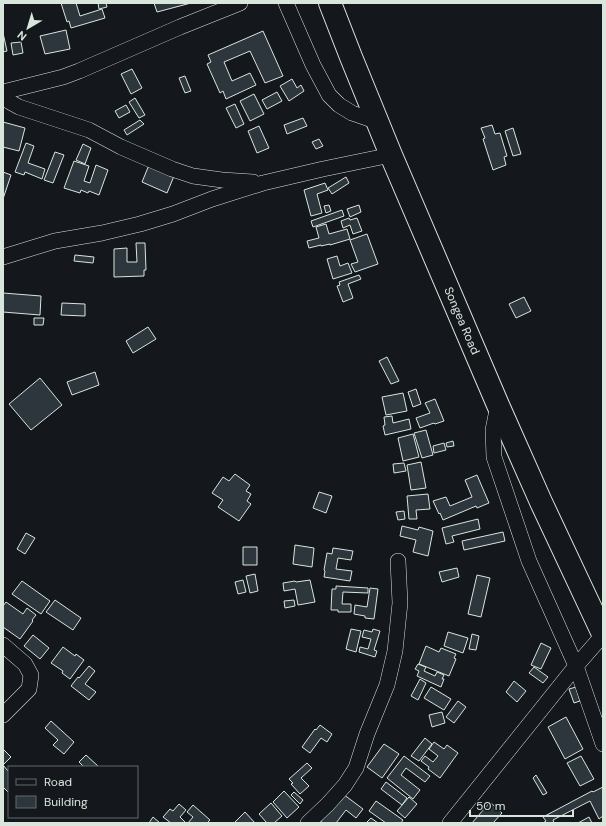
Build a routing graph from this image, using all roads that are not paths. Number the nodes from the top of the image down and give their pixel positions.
1 (240, 3) edge
2 (286, 3) edge
3 (330, 3) edge
4 (3, 92) edge
5 (3, 96) edge
6 (378, 122) junction
7 (391, 156) junction
8 (263, 183) junction
9 (3, 257) edge
10 (498, 405) junction
11 (398, 561) dead end
12 (603, 634) edge
13 (3, 645) edge
14 (576, 666) junction
15 (3, 715) edge
16 (603, 744) edge
17 (308, 823) edge
18 (450, 823) edge

1 - 4 street
2 - 6 street
3 - 6 highway, Songea Road
5 - 8 street
6 - 7 highway, Songea Road
7 - 8 street
7 - 10 highway, Songea Road
8 - 9 street
10 - 12 highway, Songea Road
10 - 14 street
11 - 17 street
12 - 14 street
13 - 15 street
14 - 16 street
14 - 18 street

